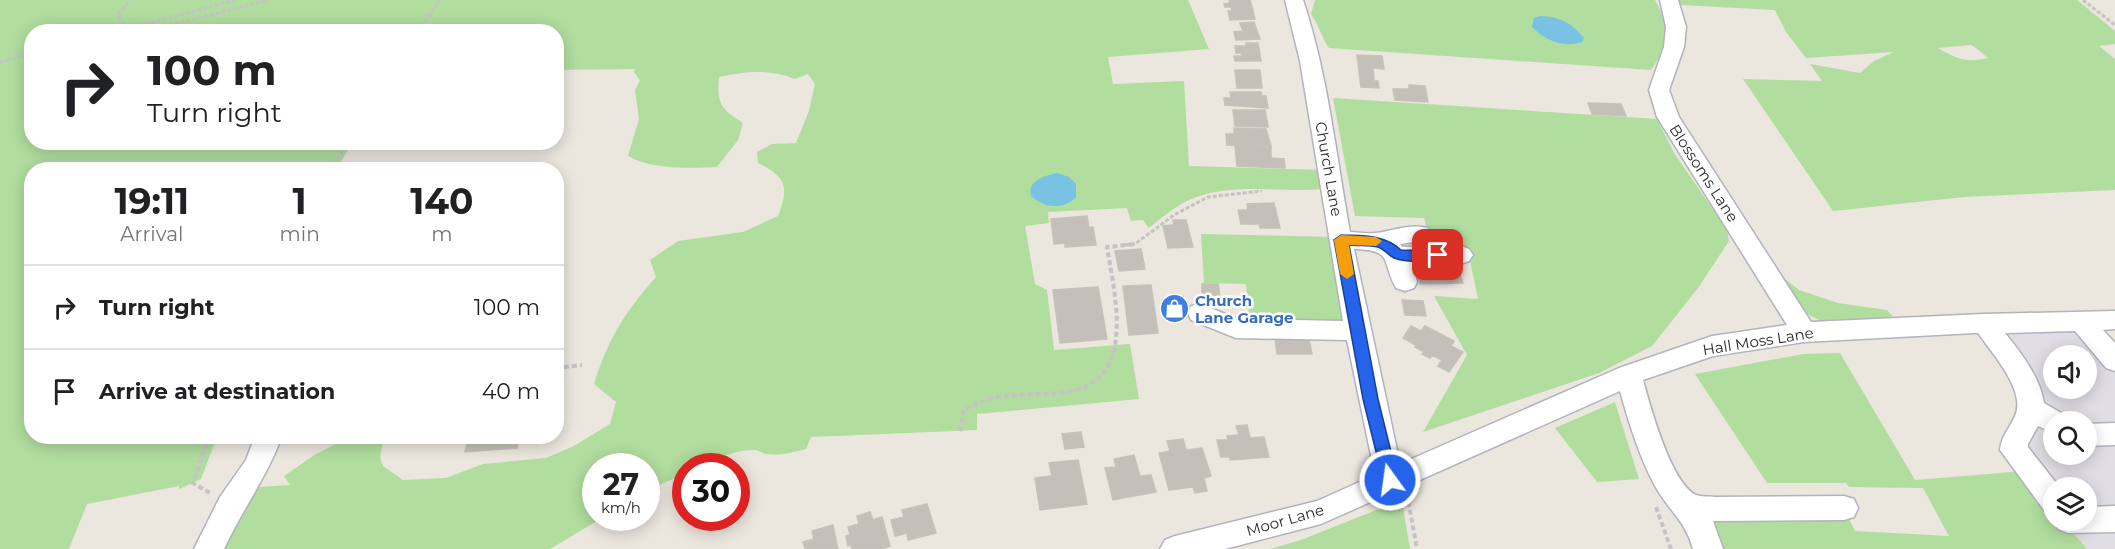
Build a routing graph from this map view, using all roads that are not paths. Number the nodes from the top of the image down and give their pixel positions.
1 (1293, 0) edge
2 (1669, 0) edge
3 (1420, 234) dead end
4 (1341, 240) junction
5 (1376, 242) junction
6 (1396, 254) junction
7 (1461, 255) dead end
8 (1405, 282) dead end
9 (1200, 313) dead end
10 (2115, 320) edge
11 (2082, 322) junction
12 (1984, 323) junction
13 (1358, 331) junction
14 (1804, 332) junction
15 (2115, 361) edge
16 (1628, 375) junction
17 (2042, 415) edge
18 (2097, 435) edge
19 (2115, 435) edge
20 (266, 444) edge
21 (1390, 480) junction
22 (2043, 487) edge
23 (1683, 502) junction
24 (1844, 508) dead end
25 (2097, 519) edge
26 (2115, 519) edge
27 (209, 549) edge
28 (1175, 549) edge
29 (1708, 549) edge

1 - 4 street, Church Lane
2 - 14 street, Blossoms Lane
3 - 5 street
4 - 5 street
4 - 13 street, Church Lane
5 - 6 street
6 - 7 street
6 - 8 street
9 - 13 street
10 - 11 street, Hall Moss Lane
11 - 12 street, Hall Moss Lane
11 - 15 street
12 - 14 street, Hall Moss Lane
12 - 17 street
13 - 21 street, Church Lane
14 - 16 street, Hall Moss Lane
16 - 21 street, Hall Moss Lane
16 - 23 street
17 - 22 street
18 - 19 street
20 - 27 street
21 - 28 street, Moor Lane
23 - 24 street
23 - 29 street
25 - 26 street

